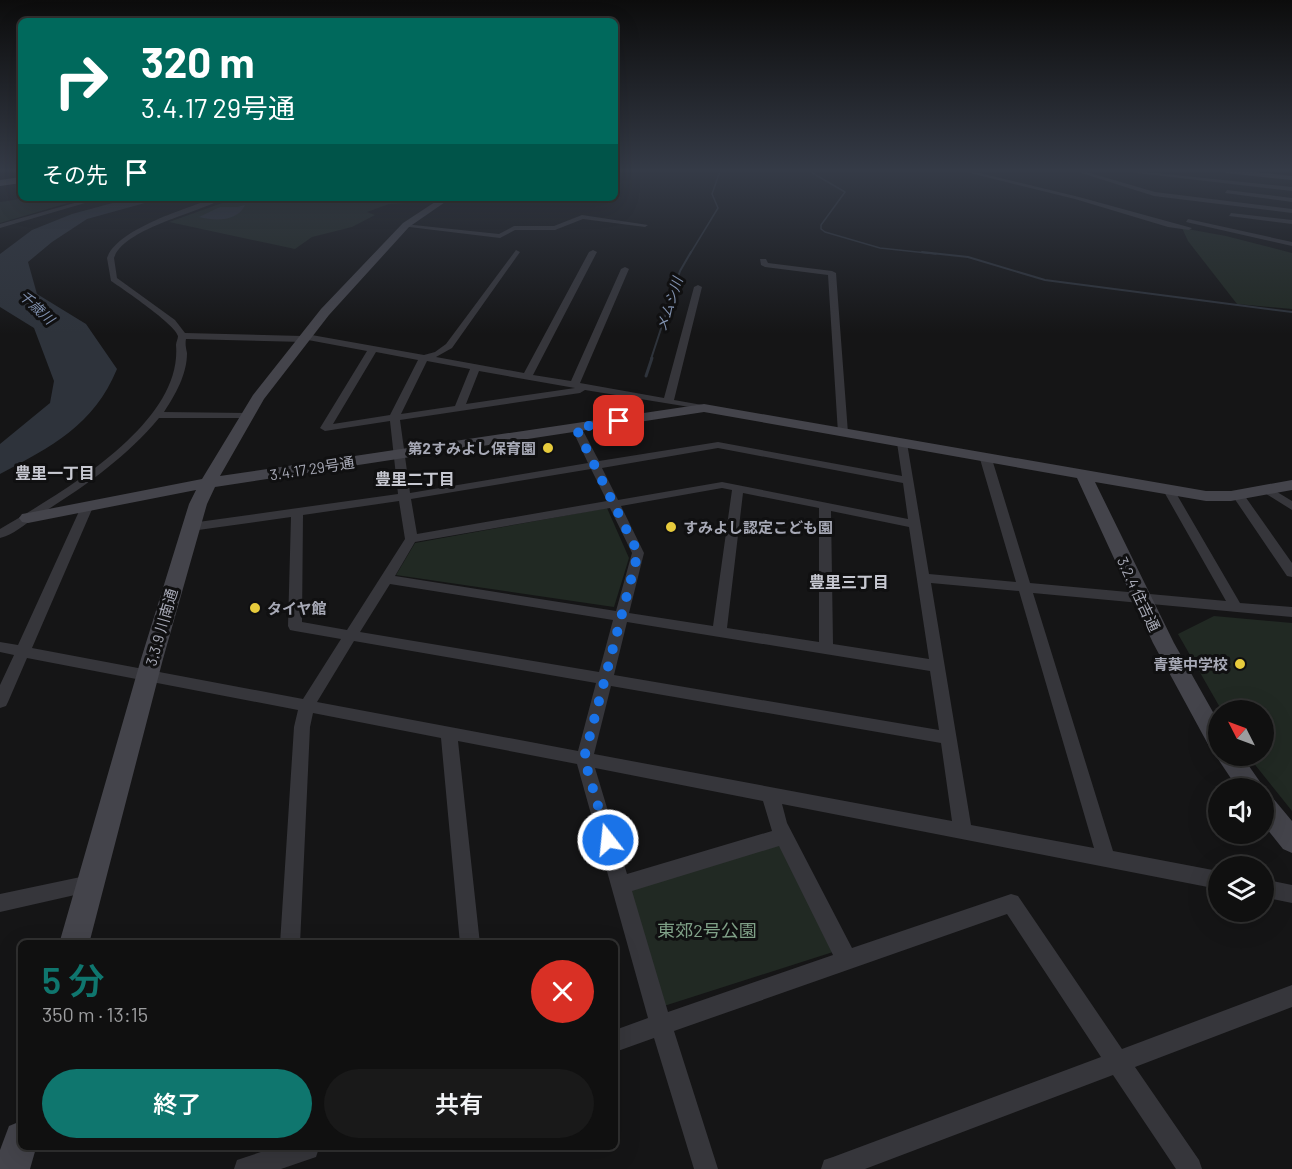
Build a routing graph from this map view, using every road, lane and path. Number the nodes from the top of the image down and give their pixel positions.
1 (157, 226) edge
2 (405, 226) joint
3 (561, 226) edge
4 (1174, 226) edge
5 (1232, 226) edge
6 (1189, 227) joint
7 (1233, 230) junction
8 (1292, 244) edge
9 (516, 252) dead end
10 (593, 252) dead end
11 (763, 261) dead end
12 (625, 269) dead end
13 (698, 287) dead end
14 (182, 336) junction
15 (305, 338) junction
16 (373, 349) junction
17 (424, 358) junction
18 (476, 367) junction
19 (527, 376) junction
20 (574, 385) junction
21 (587, 387) junction
22 (668, 402) junction
23 (459, 408) junction
24 (704, 408) junction
25 (158, 415) junction
26 (247, 416) junction
27 (395, 417) junction
28 (576, 428) junction
29 (843, 433) junction
30 (902, 443) junction
31 (398, 455) junction
32 (986, 459) junction
33 (595, 465) junction
34 (1084, 475) junction
35 (908, 481) junction
36 (209, 483) junction
37 (1292, 485) edge
38 (738, 488) junction
39 (1169, 490) junction
40 (1268, 490) junction
41 (1238, 495) junction
42 (404, 497) junction
43 (613, 502) junction
44 (825, 506) junction
45 (1292, 506) edge
46 (87, 507) junction
47 (297, 512) junction
48 (28, 518) junction
49 (914, 524) junction
50 (191, 527) junction
51 (0, 534) edge
52 (411, 539) junction
53 (1292, 573) edge
54 (922, 578) junction
55 (386, 579) junction
56 (1026, 587) junction
57 (1141, 598) junction
58 (1236, 607) junction
59 (1292, 612) edge
60 (621, 616) junction
61 (719, 632) junction
62 (350, 636) junction
63 (0, 647) edge
64 (826, 648) junction
65 (23, 651) junction
66 (936, 666) junction
67 (147, 674) junction
68 (605, 680) junction
69 (1, 696) edge
70 (307, 705) junction
71 (1208, 724) edge
72 (449, 732) junction
73 (948, 738) junction
74 (584, 758) junction
75 (770, 794) junction
76 (1274, 819) edge
77 (963, 831) junction
78 (784, 836) junction
79 (1292, 841) edge
80 (1106, 858) junction
81 (1208, 878) edge
82 (90, 884) junction
83 (621, 885) junction
84 (1274, 890) edge
85 (1292, 894) edge
86 (0, 903) edge
87 (75, 940) edge
88 (290, 940) edge
89 (470, 940) edge
90 (847, 960) junction
91 (1292, 996) edge
92 (661, 1024) junction
93 (618, 1040) edge
94 (1116, 1062) junction
95 (18, 1148) edge
96 (301, 1150) edge
97 (279, 1158) edge
98 (12, 1169) edge
99 (246, 1169) edge
100 (706, 1169) edge
101 (833, 1169) edge
102 (1190, 1169) edge

1 - 14 street
2 - 3 street
2 - 15 street, 3.3.9 川南通
4 - 6 street
5 - 7 street
6 - 7 street
7 - 8 street
9 - 17 street
10 - 19 street
11 - 29 street
12 - 20 street
13 - 22 street
14 - 15 street
14 - 25 street
15 - 16 street
15 - 26 street, 3.3.9 川南通
16 - 17 street
16 - 27 street
17 - 18 street
17 - 27 street
18 - 19 street
18 - 23 street
19 - 20 street
20 - 21 street
21 - 22 street
21 - 23 street
22 - 24 street
23 - 27 street
24 - 28 street, 3.4.17 29号通
24 - 29 street, 3.4.17 29号通
25 - 26 street
25 - 48 street
26 - 36 street, 3.3.9 川南通
27 - 31 street
28 - 31 street, 3.4.17 29号通
28 - 33 street
29 - 30 street, 3.4.17 29号通
30 - 32 street, 3.4.17 29号通
30 - 35 street
31 - 36 street, 3.4.17 29号通
31 - 42 street
32 - 34 street, 3.4.17 29号通
32 - 56 street
33 - 35 street
33 - 42 street
33 - 43 street
34 - 39 street, 3.4.17 29号通
34 - 57 street, 3.2.4 住吉通
35 - 49 street
36 - 46 street, 3.4.17 29号通
36 - 50 street, 3.3.9 川南通
37 - 40 street, 3.4.17 29号通
38 - 43 street
38 - 44 street
38 - 61 street
39 - 41 street, 3.4.17 29号通
39 - 58 street
40 - 41 street, 3.4.17 29号通
40 - 45 street
41 - 53 street
42 - 47 street
42 - 52 street
43 - 52 street
43 - 60 street
44 - 49 street
44 - 64 street
46 - 48 street, 3.4.17 29号通
46 - 65 street
47 - 50 street
47 - 62 street
48 - 51 street
49 - 54 street
50 - 67 street, 3.3.9 川南通
52 - 55 street
54 - 56 street
54 - 66 street
55 - 60 street
55 - 62 street
56 - 57 street
56 - 80 street
57 - 58 street
57 - 71 street, 3.2.4 住吉通
58 - 59 street
60 - 61 street
60 - 68 street
61 - 64 street
62 - 68 street
62 - 70 street
63 - 65 street
64 - 66 street
65 - 67 street
65 - 69 street
66 - 73 street
67 - 70 street
67 - 82 street, 3.3.9 川南通
68 - 73 street
68 - 74 street
70 - 72 street
70 - 88 street
72 - 74 street
72 - 89 street
73 - 77 street
74 - 75 street
74 - 83 street
75 - 77 street
75 - 78 street
76 - 79 street
77 - 80 street
78 - 83 street
78 - 90 street
80 - 81 street
82 - 86 street
82 - 87 street, 3.3.9 川南通
83 - 92 street
84 - 85 street
90 - 92 street
90 - 94 street
91 - 94 street
92 - 93 street
92 - 100 street
94 - 101 street
94 - 102 street
95 - 98 street
96 - 97 street
97 - 99 street

